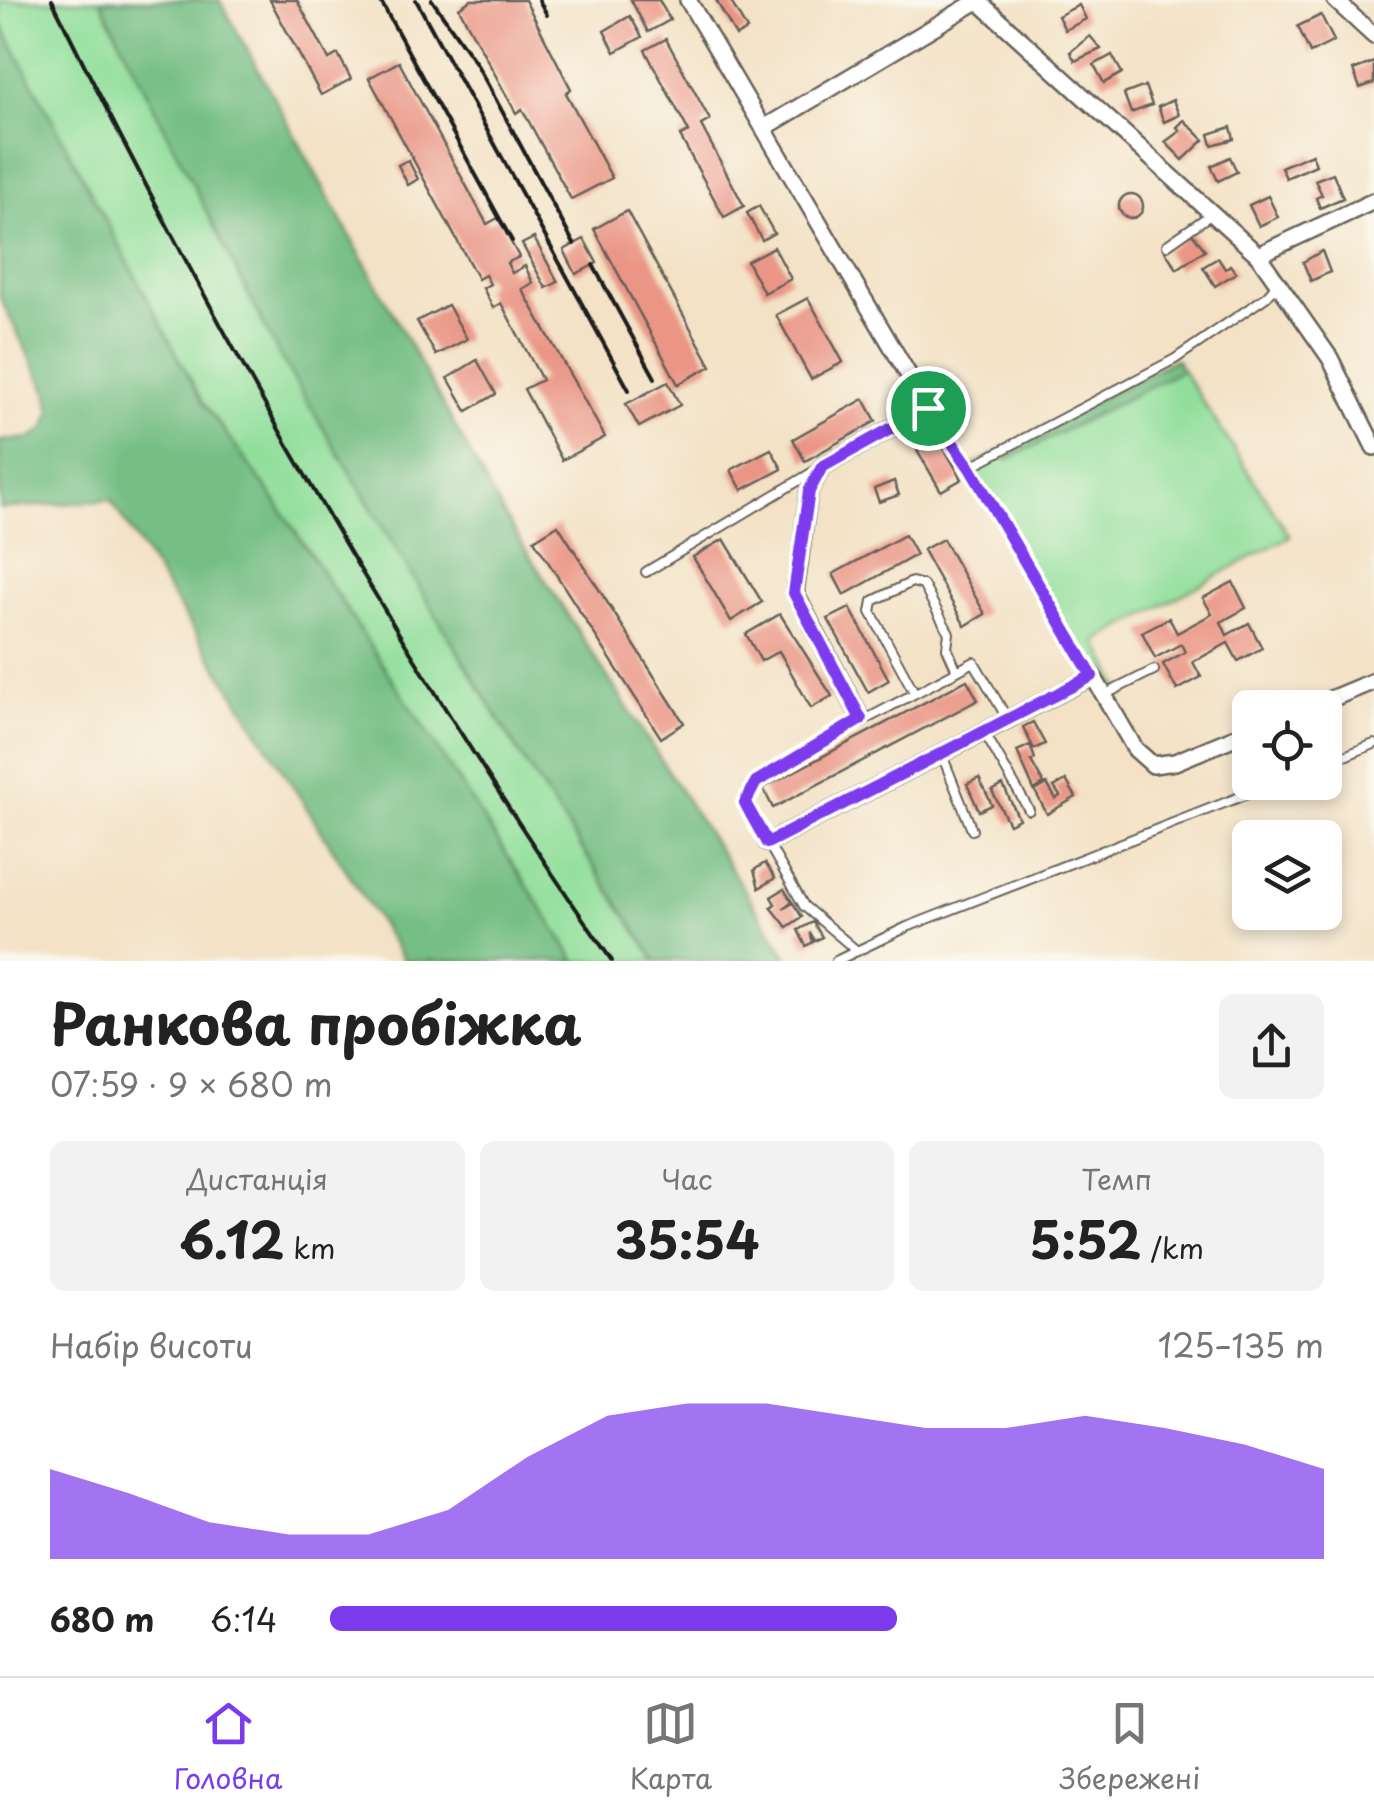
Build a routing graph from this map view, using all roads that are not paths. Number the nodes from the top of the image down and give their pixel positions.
1 (688, 0) edge
2 (978, 0) edge
3 (1334, 0) edge
4 (1374, 36) edge
5 (764, 128) junction
6 (1374, 201) edge
7 (1213, 213) junction
8 (1166, 244) dead end
9 (1258, 254) junction
10 (1278, 283) junction
11 (928, 408) junction
12 (1374, 447) edge
13 (822, 467) junction
14 (970, 468) junction
15 (646, 572) dead end
16 (958, 670) junction
17 (1154, 670) dead end
18 (1092, 676) junction
19 (1374, 681) edge
20 (914, 692) junction
21 (1342, 694) edge
22 (1104, 696) junction
23 (1007, 718) junction
24 (861, 719) junction
25 (984, 730) junction
26 (1232, 738) edge
27 (1374, 744) edge
28 (942, 752) junction
29 (1342, 757) edge
30 (1233, 800) edge
31 (1029, 810) dead end
32 (972, 830) dead end
33 (767, 843) junction
34 (857, 951) junction
35 (836, 961) edge

1 - 5 street
2 - 5 street
2 - 7 street
3 - 4 street
5 - 11 street
6 - 9 street
7 - 8 lane
7 - 9 street
9 - 10 street
10 - 12 street
10 - 14 lane
11 - 13 street
11 - 14 lane
13 - 15 lane
13 - 24 street
14 - 18 lane
16 - 20 lane
16 - 20 lane
16 - 23 lane
17 - 22 lane
18 - 22 street
18 - 23 street
19 - 21 street
20 - 24 lane
22 - 26 street
23 - 25 street
24 - 33 lane
25 - 28 street
25 - 31 lane
27 - 29 lane
28 - 32 lane
28 - 33 street
30 - 34 lane
33 - 34 lane
34 - 35 lane

